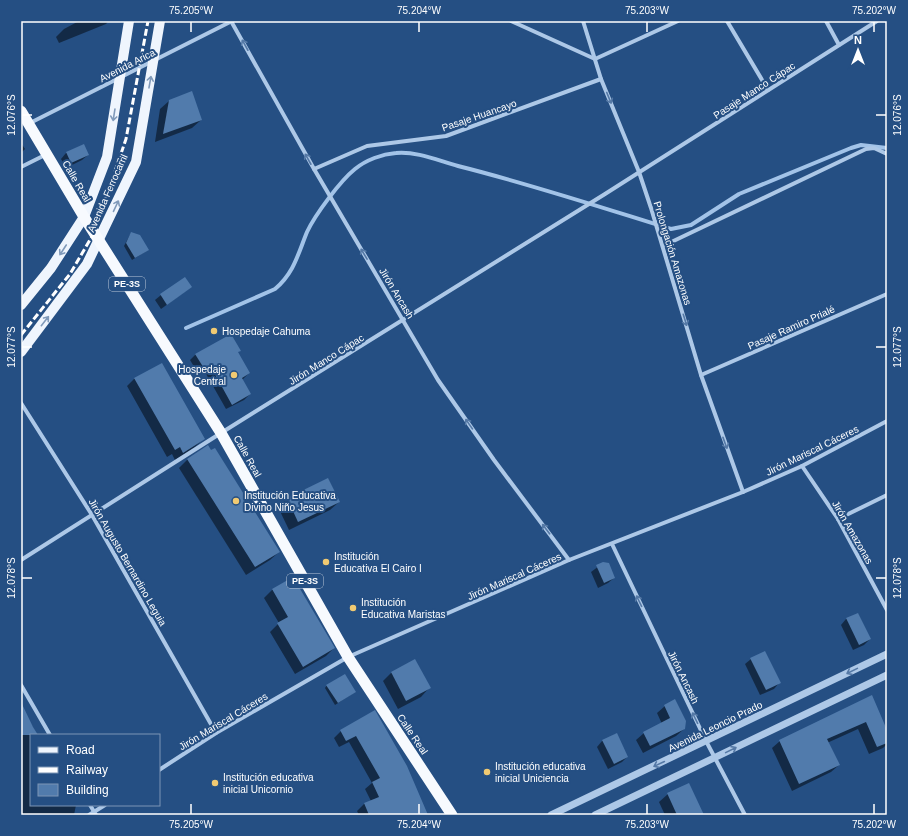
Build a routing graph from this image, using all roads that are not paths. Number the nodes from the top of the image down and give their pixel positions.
1 (129, 21) edge
2 (160, 21) edge
3 (231, 21) edge
4 (511, 21) edge
5 (583, 21) edge
6 (678, 21) edge
7 (727, 21) edge
8 (826, 21) edge
9 (877, 21) edge
10 (839, 45) junction
11 (595, 58) junction
12 (154, 60) junction
13 (120, 77) junction
14 (601, 79) junction
15 (768, 90) junction
16 (21, 111) edge
17 (29, 124) junction
18 (47, 154) junction
19 (887, 154) edge
20 (21, 167) edge
21 (314, 169) junction
22 (639, 172) junction
23 (84, 217) junction
24 (99, 242) junction
25 (662, 244) junction
26 (887, 294) edge
27 (21, 305) edge
28 (403, 320) junction
29 (21, 352) edge
30 (701, 375) junction
31 (21, 403) edge
32 (887, 421) edge
33 (221, 433) junction
34 (802, 466) junction
35 (743, 492) junction
36 (887, 495) edge
37 (92, 515) junction
38 (838, 519) junction
39 (612, 544) junction
40 (21, 560) edge
41 (570, 560) junction
42 (887, 610) edge
43 (887, 654) edge
44 (348, 657) junction
45 (887, 675) edge
46 (21, 685) edge
47 (216, 733) junction
48 (49, 734) edge
49 (706, 741) junction
50 (715, 758) junction
51 (160, 769) edge
52 (104, 806) edge
53 (95, 813) edge
54 (89, 815) edge
55 (452, 815) edge
56 (551, 815) edge
57 (595, 815) edge
58 (745, 815) edge

1 - 13 main road, Avenida Ferrocarril
2 - 12 main road, Avenida Ferrocarril
3 - 12 street, Avenida Arica
21 -> 3 street, Jirón Ancash
4 - 11 street
5 - 11 street, Prolongación Amazonas
6 - 11 street
7 - 15 street
8 - 10 street
9 - 10 street, Pasaje Manco Cápac
10 - 15 street, Pasaje Manco Cápac
11 - 14 street, Prolongación Amazonas
12 - 13 street, Avenida Arica
24 -> 12 main road, Avenida Ferrocarril
13 - 17 street, Avenida Arica
13 -> 23 main road, Avenida Ferrocarril
14 - 21 street, Pasaje Huancayo
14 -> 22 street, Prolongación Amazonas
15 - 22 street, Pasaje Manco Cápac
16 - 17 highway, Calle Real / PE-3S
17 - 18 highway, Calle Real / PE-3S
18 - 20 street
18 - 23 highway, Calle Real / PE-3S
19 - 25 street
28 -> 21 street, Jirón Ancash
22 - 25 street, Prolongación Amazonas
22 - 28 street, Jirón Manco Cápac
23 - 24 highway, Calle Real / PE-3S
23 -> 27 main road, Avenida Ferrocarril
29 -> 24 main road, Avenida Ferrocarril
24 - 33 highway, Calle Real / PE-3S
25 -> 30 street, Prolongación Amazonas
26 - 30 street, Pasaje Ramiro Prialé
28 - 33 street, Jirón Manco Cápac
41 -> 28 street, Jirón Ancash
30 -> 35 street, Prolongación Amazonas
31 - 37 street, Jirón Augusto Bernardino Leguia
32 - 34 street, Jirón Mariscal Cáceres
33 - 37 street, Jirón Manco Cápac
33 - 44 highway, Calle Real / PE-3S
34 - 35 street, Jirón Mariscal Cáceres
34 - 38 street, Jirón Amazonas
35 - 39 street, Jirón Mariscal Cáceres
36 - 38 street
37 - 40 street, Jirón Manco Cápac
37 - 47 street, Jirón Augusto Bernardino Leguia
38 - 42 street, Jirón Amazonas
39 - 41 street, Jirón Mariscal Cáceres
49 -> 39 street, Jirón Ancash
41 - 44 street, Jirón Mariscal Cáceres
43 -> 49 street, Avenida Leoncio Prado
44 - 47 street, Jirón Mariscal Cáceres
44 - 55 highway, Calle Real / PE-3S
50 -> 45 street
46 - 48 street
47 - 51 street, Jirón Mariscal Cáceres
49 - 50 street, Jirón Ancash
49 -> 56 street, Avenida Leoncio Prado
50 - 57 street
50 - 58 street, Jirón Ancash
52 - 53 street
53 - 54 street

